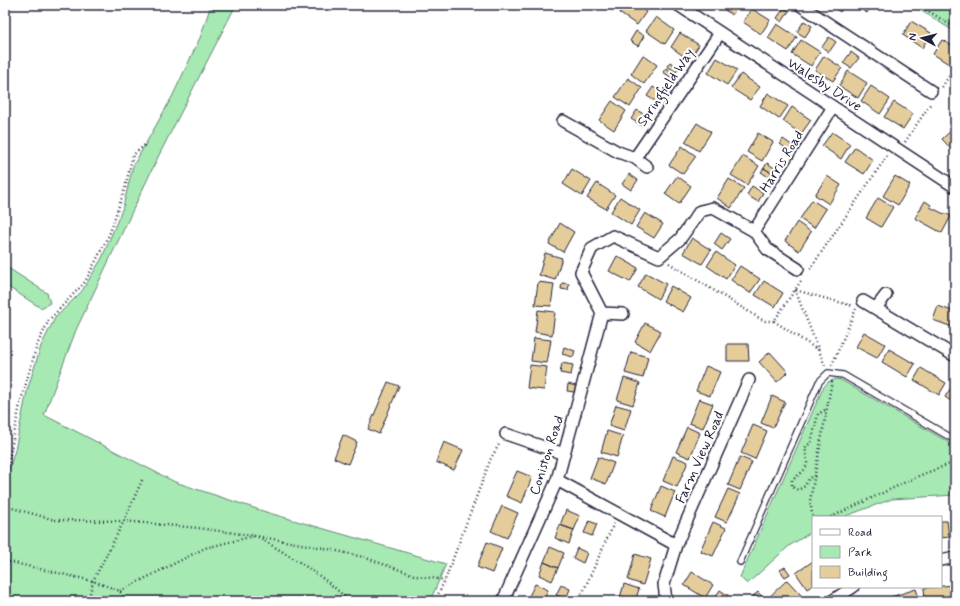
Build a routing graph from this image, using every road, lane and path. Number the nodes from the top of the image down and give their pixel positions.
1 (678, 5) edge
2 (800, 5) edge
3 (919, 5) edge
4 (928, 5) edge
5 (926, 10) junction
6 (955, 28) edge
7 (720, 32) junction
8 (955, 67) edge
9 (934, 94) junction
10 (833, 107) junction
11 (563, 121) dead end
12 (146, 144) dead end
13 (896, 149) junction
14 (635, 158) junction
15 (646, 167) dead end
16 (955, 187) edge
17 (754, 231) junction
18 (659, 257) junction
19 (802, 272) joint
20 (802, 280) dead end
21 (795, 290) junction
22 (886, 295) dead end
23 (863, 301) dead end
24 (876, 308) junction
25 (602, 313) junction
26 (623, 314) dead end
27 (774, 321) junction
28 (818, 350) junction
29 (955, 356) edge
30 (828, 373) junction
31 (749, 380) dead end
32 (827, 408) junction
33 (506, 434) joint
34 (955, 440) edge
35 (564, 454) junction
36 (955, 462) edge
37 (5, 470) edge
38 (815, 475) junction
39 (143, 478) dead end
40 (556, 480) junction
41 (5, 506) edge
42 (618, 513) junction
43 (812, 516) edge
44 (833, 516) edge
45 (124, 521) junction
46 (256, 536) junction
47 (676, 545) junction
48 (955, 558) edge
49 (942, 560) edge
50 (5, 562) edge
51 (740, 562) dead end
52 (445, 580) junction
53 (92, 581) junction
54 (852, 588) edge
55 (120, 591) junction
56 (88, 601) edge
57 (126, 601) edge
58 (349, 601) edge
59 (435, 601) edge
60 (503, 601) edge
61 (579, 601) edge
62 (666, 601) edge
63 (832, 601) edge

1 - 7 street, Walesby Drive
2 - 9 street
3 - 5 path
4 - 5 path
5 - 6 path
7 - 10 street, Walesby Drive
7 - 14 street, Springfield Way
8 - 9 path
9 - 13 path
10 - 13 street, Walesby Drive
10 - 17 street, Harris Road
11 - 14 street
12 - 37 path
13 - 16 street, Walesby Drive
13 - 19 path
14 - 15 street
17 - 18 street
17 - 19 street
18 - 25 street
18 - 27 path
20 - 21 path
21 - 27 path
21 - 28 path
21 - 30 path
22 - 24 street
23 - 24 street
24 - 29 street
25 - 26 street
25 - 35 street, Coniston Road
27 - 28 path
28 - 30 path
30 - 32 path
30 - 34 lane
30 - 51 lane
31 - 47 street, Farm View Road
32 - 38 path
32 - 38 path
33 - 35 street
33 - 52 path
35 - 40 street, Coniston Road
36 - 44 path
38 - 43 path
39 - 45 path
40 - 42 street
40 - 60 street, Coniston Road
41 - 45 path
42 - 47 street
42 - 61 path
45 - 46 path
45 - 53 path
46 - 52 path
46 - 55 path
46 - 58 path
47 - 62 street, Farm View Road
48 - 49 street
50 - 53 path
52 - 59 path
53 - 55 path
53 - 56 path
54 - 63 street
55 - 57 path

